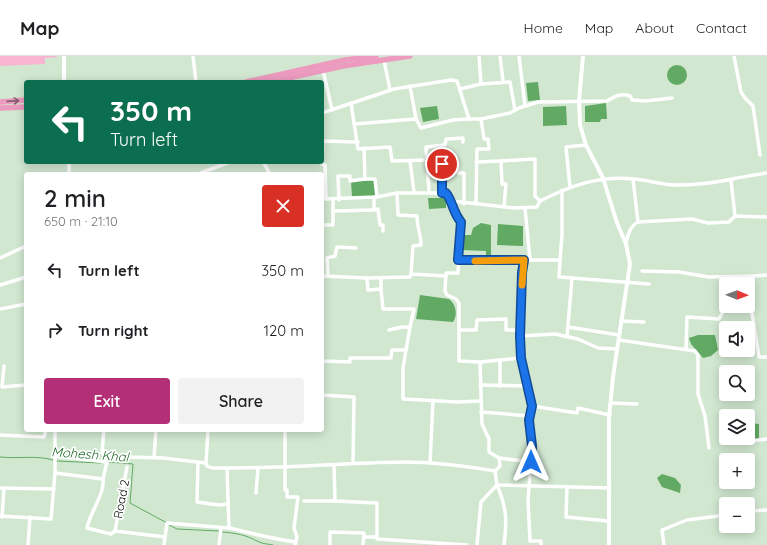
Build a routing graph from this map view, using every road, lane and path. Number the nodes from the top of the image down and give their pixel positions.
1 (64, 56) edge
2 (193, 56) edge
3 (376, 56) edge
4 (410, 56) edge
5 (479, 56) edge
6 (500, 56) edge
7 (519, 56) edge
8 (583, 56) edge
9 (734, 56) edge
10 (384, 60) junction
11 (323, 70) junction
12 (64, 80) edge
13 (196, 80) edge
14 (255, 80) edge
15 (279, 80) edge
16 (503, 81) junction
17 (481, 84) junction
18 (410, 86) junction
19 (460, 89) junction
20 (390, 90) junction
21 (672, 98) dead end
22 (24, 100) edge
23 (580, 101) junction
24 (0, 102) edge
25 (351, 104) junction
26 (525, 106) junction
27 (24, 107) edge
28 (0, 108) edge
29 (332, 110) junction
30 (515, 110) junction
31 (324, 112) edge
32 (470, 118) junction
33 (481, 118) junction
34 (416, 119) junction
35 (354, 124) junction
36 (324, 142) edge
37 (358, 142) junction
38 (464, 142) dead end
39 (586, 145) junction
40 (364, 148) junction
41 (760, 155) dead end
42 (410, 161) junction
43 (501, 161) junction
44 (426, 162) junction
45 (476, 162) junction
46 (218, 164) edge
47 (226, 164) edge
48 (322, 164) edge
49 (442, 164) junction
50 (219, 167) junction
51 (204, 172) edge
52 (767, 172) edge
53 (602, 178) junction
54 (365, 179) junction
55 (633, 179) junction
56 (731, 180) junction
57 (570, 187) junction
58 (562, 190) junction
59 (414, 192) junction
60 (429, 192) junction
61 (397, 193) junction
62 (442, 193) junction
63 (376, 197) junction
64 (324, 199) edge
65 (333, 199) junction
66 (339, 200) junction
67 (452, 201) junction
68 (540, 201) junction
69 (464, 204) junction
70 (476, 204) junction
71 (504, 207) junction
72 (525, 208) junction
73 (374, 210) junction
74 (333, 211) junction
75 (735, 216) junction
76 (767, 217) edge
77 (638, 222) junction
78 (324, 225) edge
79 (383, 231) dead end
80 (626, 244) junction
81 (24, 247) edge
82 (356, 248) dead end
83 (0, 258) edge
84 (458, 260) junction
85 (524, 260) junction
86 (530, 260) junction
87 (560, 260) junction
88 (642, 271) dead end
89 (411, 274) junction
90 (767, 275) edge
91 (324, 276) edge
92 (328, 276) junction
93 (446, 276) junction
94 (754, 276) joint
95 (24, 278) edge
96 (367, 278) junction
97 (381, 278) junction
98 (572, 278) junction
99 (628, 282) junction
100 (649, 284) dead end
101 (0, 285) edge
102 (381, 289) junction
103 (24, 304) edge
104 (0, 309) edge
105 (722, 313) edge
106 (751, 313) edge
107 (621, 321) junction
108 (644, 322) dead end
109 (568, 326) junction
110 (410, 327) junction
111 (389, 330) dead end
112 (459, 330) junction
113 (520, 330) junction
114 (619, 335) junction
115 (520, 336) junction
116 (567, 337) junction
117 (619, 340) junction
118 (617, 349) junction
119 (686, 349) junction
120 (405, 350) junction
121 (767, 357) edge
122 (521, 358) junction
123 (500, 360) junction
124 (324, 361) edge
125 (480, 362) junction
126 (4, 366) dead end
127 (24, 385) edge
128 (480, 385) junction
129 (500, 386) junction
130 (528, 386) junction
131 (324, 395) edge
132 (433, 400) junction
133 (480, 401) junction
134 (611, 403) junction
135 (637, 404) dead end
136 (532, 406) junction
137 (481, 412) junction
138 (610, 415) junction
139 (530, 416) junction
140 (45, 432) edge
141 (55, 432) edge
142 (104, 432) edge
143 (156, 432) edge
144 (208, 432) edge
145 (285, 432) edge
146 (0, 435) edge
147 (767, 439) edge
148 (755, 440) edge
149 (709, 448) dead end
150 (55, 456) junction
151 (154, 457) junction
152 (499, 458) junction
153 (531, 462) junction
154 (198, 463) junction
155 (206, 463) junction
156 (353, 463) junction
157 (430, 463) junction
158 (334, 465) junction
159 (127, 467) dead end
160 (285, 467) junction
161 (227, 468) junction
162 (258, 468) junction
163 (495, 471) junction
164 (55, 473) junction
165 (103, 479) junction
166 (497, 485) junction
167 (530, 486) junction
168 (567, 487) junction
169 (2, 488) edge
170 (610, 488) junction
171 (54, 489) junction
172 (256, 493) dead end
173 (304, 501) dead end
174 (335, 501) junction
175 (228, 504) junction
176 (767, 510) edge
177 (755, 511) edge
178 (719, 515) edge
179 (1, 516) edge
180 (30, 517) junction
181 (608, 520) junction
182 (221, 528) junction
183 (229, 528) junction
184 (115, 531) junction
185 (165, 537) junction
186 (364, 537) junction
187 (377, 537) junction
188 (296, 544) edge
189 (443, 544) edge
190 (28, 545) edge
191 (164, 545) edge
192 (220, 545) edge
193 (330, 545) edge
194 (363, 545) edge
195 (467, 545) edge
196 (477, 545) edge
197 (504, 545) edge
198 (541, 545) edge
199 (609, 545) edge
200 (664, 545) edge

1 - 12 street
2 - 13 street
3 - 14 highway
4 - 10 highway
5 - 17 street
6 - 16 street
7 - 26 street
8 - 23 street
9 - 41 street
10 - 11 highway
10 - 20 street
11 - 15 highway
11 - 29 street
16 - 17 street
16 - 30 street
17 - 19 street
18 - 19 street
18 - 20 street
18 - 34 street
19 - 32 street
20 - 25 street
21 - 23 street
24 -> 22 highway
23 - 26 street
23 - 39 street
25 - 29 street
25 - 35 street
26 - 30 street
27 - 28 highway
29 - 31 street
30 - 33 street
32 - 33 street
32 - 34 street
33 - 45 street
34 - 35 street
35 - 37 street
36 - 37 street
37 - 40 street
38 - 44 street
39 - 53 street
39 - 57 street
40 - 42 street
40 - 54 street
42 - 44 street
42 - 59 street
43 - 45 street
43 - 68 street
43 - 71 street
44 - 49 street
44 - 60 street
45 - 70 street
46 - 50 street
47 - 50 street
48 - 64 street
49 - 62 street
49 - 69 street
50 - 51 street
52 - 56 street
53 - 55 street
53 - 57 street
53 - 80 street
54 - 63 street
54 - 66 street
55 - 56 street
55 - 77 street
56 - 75 street
57 - 58 street
58 - 68 street
58 - 87 street
59 - 60 street
59 - 61 street
60 - 62 street
61 - 63 street
61 - 89 street
62 - 67 street
63 - 66 street
63 - 73 street
64 - 65 street
65 - 66 street
65 - 74 street
67 - 69 street
67 - 84 street
68 - 72 street
69 - 70 street
70 - 71 street
71 - 72 street
72 - 86 street
73 - 74 street
73 - 79 street
74 - 78 street
75 - 76 street
75 - 77 street
77 - 80 street
80 - 99 street
81 - 83 street
82 - 92 street
84 - 85 street
84 - 93 street
85 - 86 street
85 - 113 street
86 - 87 street
87 - 98 street
88 - 94 street
89 - 93 street
89 - 97 street
90 - 94 street
91 - 92 street
92 - 96 street
93 - 112 street
95 - 101 street
96 - 97 street
96 - 102 street
97 - 102 street
98 - 99 street
98 - 109 street
99 - 100 street
99 - 107 street
102 - 110 street
103 - 104 street
105 - 119 street
106 - 121 street
107 - 108 street
107 - 114 street
109 - 114 street
109 - 116 street
110 - 111 street
110 - 120 street
112 - 113 street
112 - 125 street
113 - 115 street
114 - 117 street
115 - 116 street
115 - 122 street
116 - 118 street
117 - 118 street
117 - 119 street
118 - 134 street
119 - 149 street
120 - 124 street
120 - 132 street
122 - 123 street
122 - 130 street
123 - 125 street
123 - 129 street
125 - 128 street
126 - 127 street
128 - 129 street
128 - 133 street
129 - 130 street
130 - 136 street
131 - 156 street
132 - 133 street
132 - 157 street
133 - 137 street
134 - 135 street
134 - 138 street
136 - 138 street
136 - 139 street
137 - 139 street
137 - 152 street
138 - 170 street
139 - 153 street
140 - 146 street
141 - 150 street
142 - 151 street
143 - 151 street
144 - 155 street
145 - 160 street
147 - 148 street
150 - 164 street
150 - 165 street
151 - 154 street
152 - 153 street
152 - 163 street
153 - 167 street
154 - 155 street
154 - 175 street
155 - 161 street
156 - 157 street
156 - 158 street
157 - 163 street
158 - 160 street
158 - 174 street
159 - 184 street, Road 2
160 - 162 street
160 - 188 street
161 - 162 street
161 - 175 street
162 - 172 street
163 - 166 street
164 - 165 street
164 - 171 street
165 - 184 street
166 - 167 street
166 - 196 street
166 - 197 street
167 - 168 street
167 - 198 street
168 - 170 street
168 - 181 street
169 - 171 street
169 - 179 street
170 - 181 street
171 - 180 street
173 - 174 street
174 - 187 street
175 - 183 street
176 - 177 street
178 - 200 street
179 - 180 street
180 - 190 street
181 - 199 street
182 - 183 street
182 - 185 street
182 - 192 street
183 - 188 street
184 - 185 street
185 - 191 street
186 - 187 street
186 - 193 street
186 - 194 street
187 - 189 street
189 - 195 street

